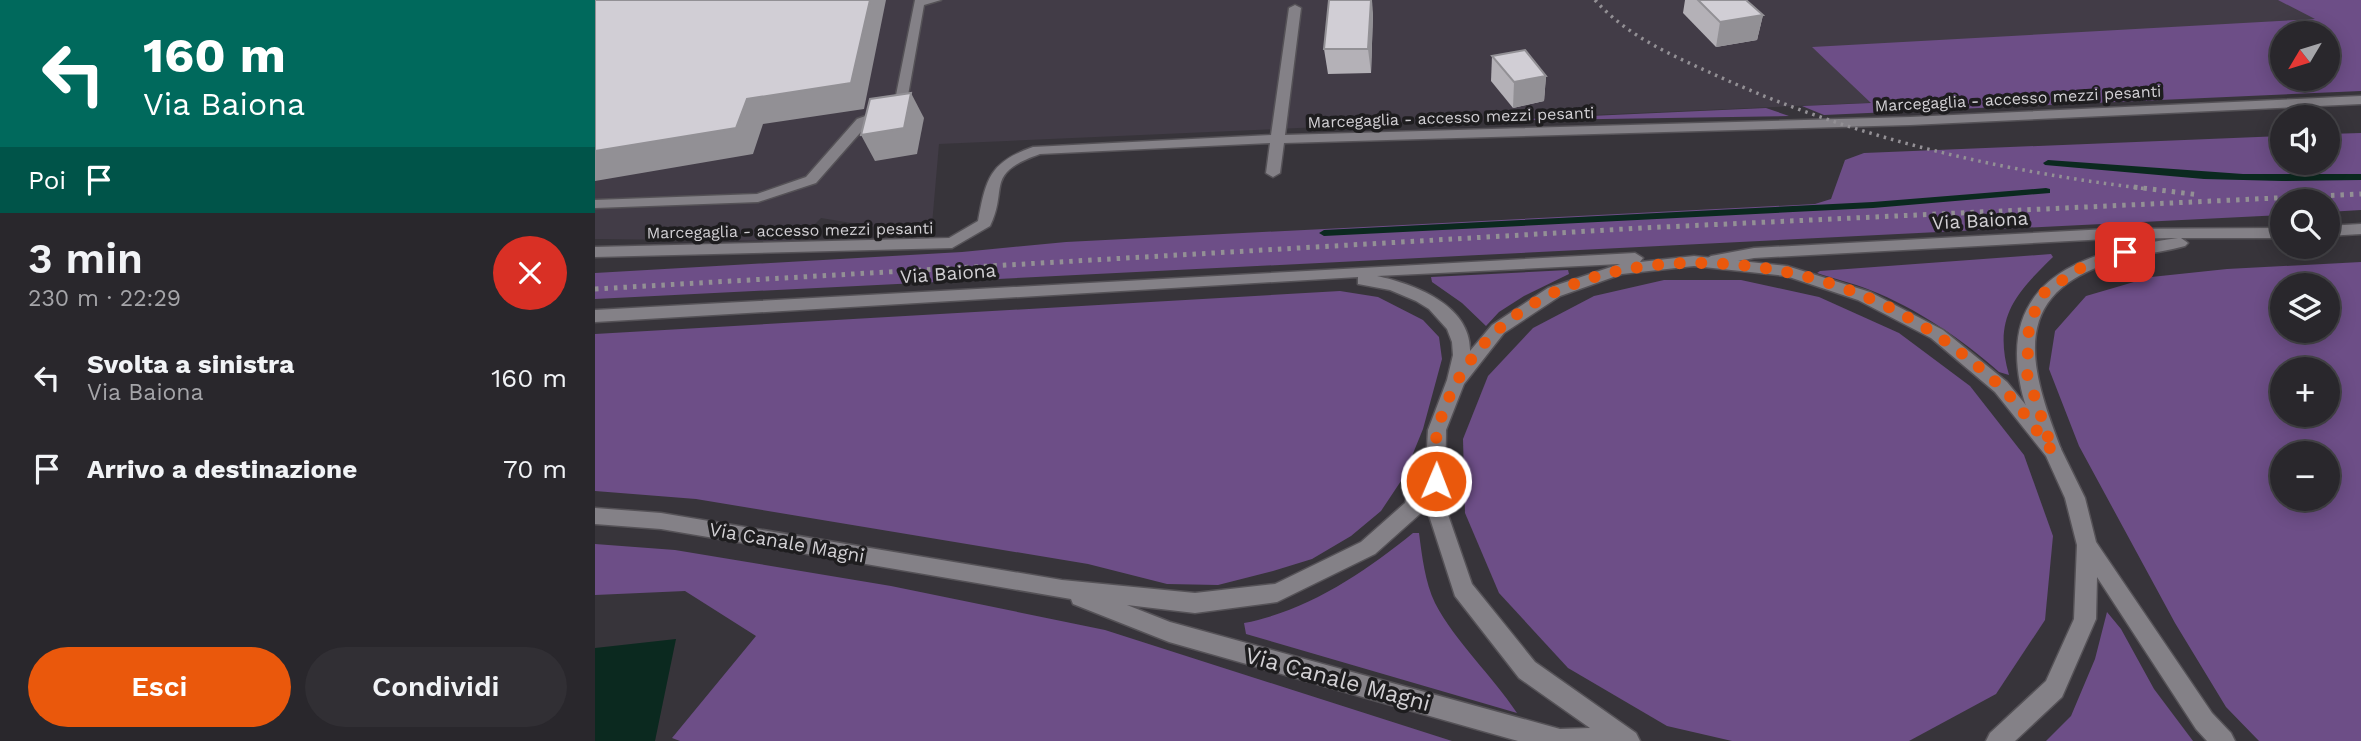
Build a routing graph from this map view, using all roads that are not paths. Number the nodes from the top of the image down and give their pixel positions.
1 (935, 0) edge
2 (1295, 8) dead end
3 (2361, 100) edge
4 (1276, 139) junction
5 (1273, 173) dead end
6 (595, 204) edge
7 (2361, 229) edge
8 (2340, 230) edge
9 (2270, 234) edge
10 (2253, 235) junction
11 (595, 252) edge
12 (1703, 261) junction
13 (1304, 274) junction
14 (595, 316) edge
15 (1456, 381) junction
16 (1437, 430) junction
17 (2053, 452) junction
18 (595, 516) edge
19 (2087, 545) junction
20 (1062, 589) junction
21 (1625, 740) edge
22 (1998, 741) edge
23 (2223, 741) edge

1 - 6 main road
2 - 4 main road
3 - 4 main road, Marcegaglia - accesso mezzi pesanti
4 - 5 main road
4 - 11 main road, Marcegaglia - accesso mezzi pesanti
7 - 8 main road
9 - 10 main road, Via Baiona
10 - 12 main road, Via Baiona
10 - 17 main road, Via Baiona
12 - 13 main road, Via Baiona
12 - 15 main road
12 - 17 main road
13 - 14 main road, Via Baiona
13 - 15 main road, Via Baiona
15 - 16 main road, Via Canale Magni
16 - 20 main road, Via Canale Magni
16 - 21 main road
17 - 19 main road
18 - 20 main road, Via Canale Magni
19 - 22 main road
19 - 23 main road
20 - 21 main road, Via Canale Magni

